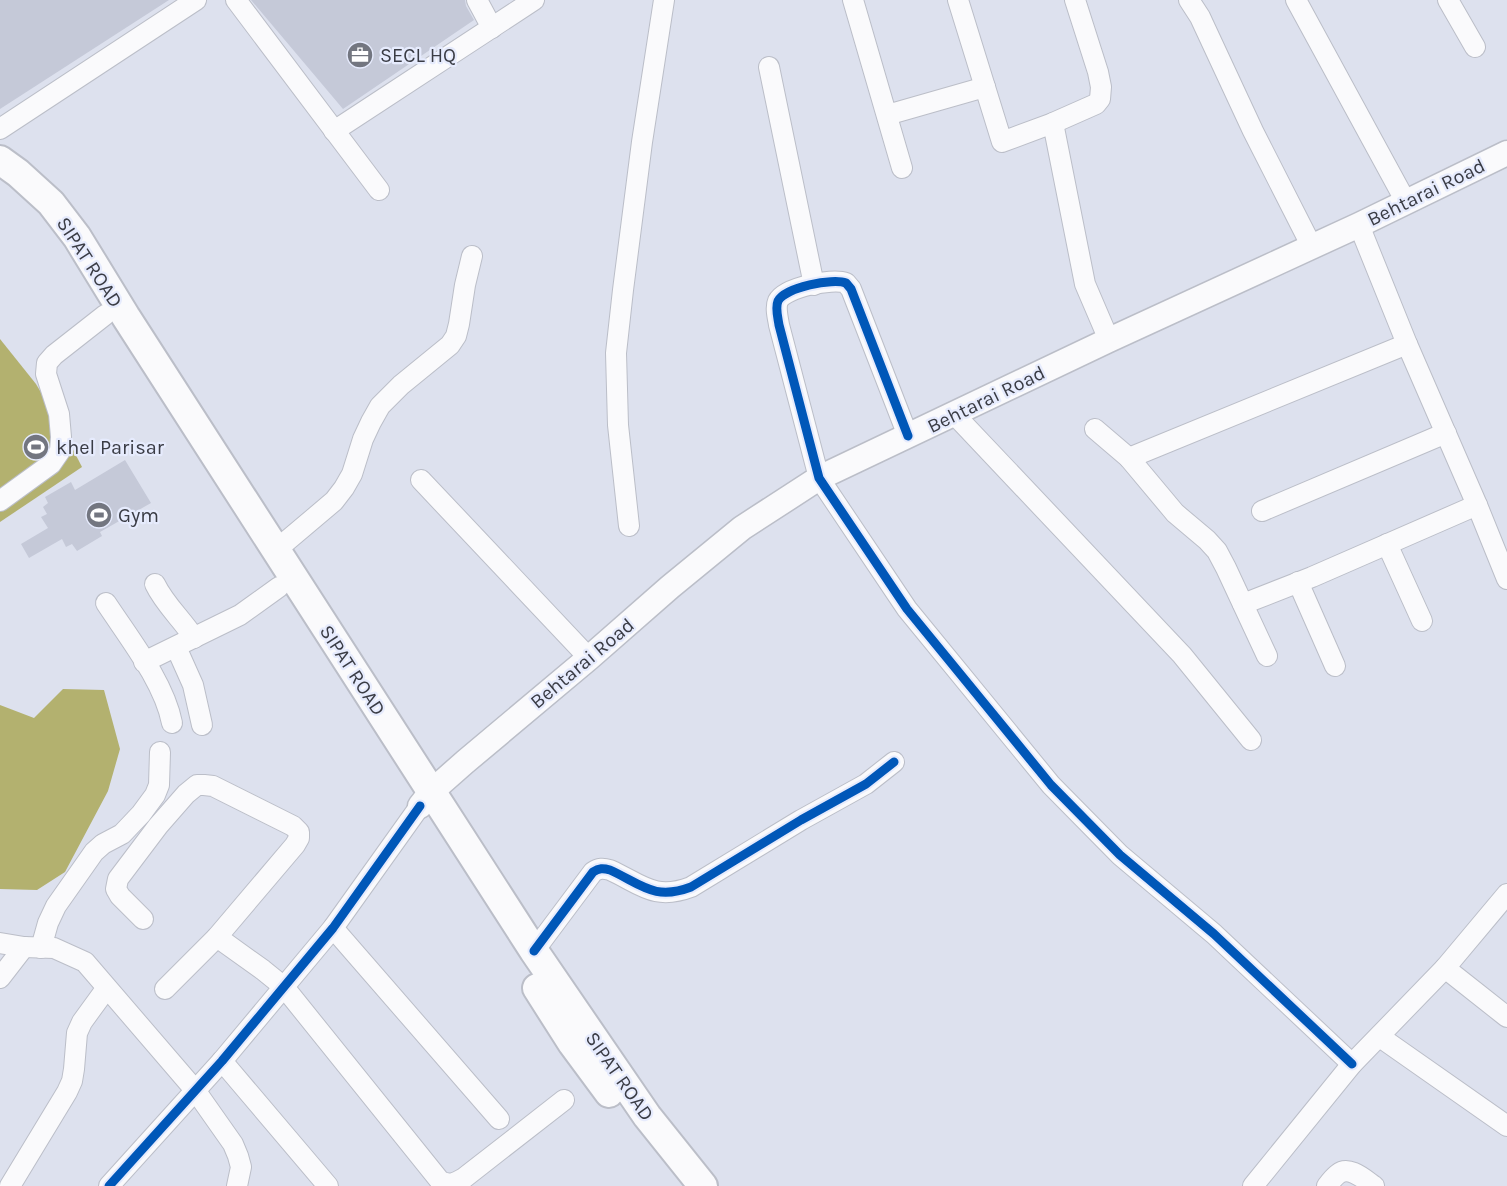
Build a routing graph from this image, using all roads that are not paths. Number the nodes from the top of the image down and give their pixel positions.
1 (196, 0) edge
2 (236, 0) edge
3 (477, 0) edge
4 (534, 0) edge
5 (664, 0) edge
6 (854, 0) edge
7 (958, 0) edge
8 (1075, 0) edge
9 (1189, 0) edge
10 (1296, 0) edge
11 (1448, 0) edge
12 (492, 28) junction
13 (1476, 48) dead end
14 (769, 67) dead end
15 (985, 87) junction
16 (887, 115) junction
17 (1053, 123) junction
18 (0, 129) edge
19 (334, 130) junction
20 (1507, 153) edge
21 (0, 160) edge
22 (902, 168) dead end
23 (0, 182) edge
24 (379, 190) dead end
25 (1406, 202) junction
26 (1359, 225) junction
27 (1312, 247) junction
28 (472, 256) dead end
29 (814, 285) junction
30 (105, 315) junction
31 (1109, 340) junction
32 (1407, 344) junction
33 (954, 414) junction
34 (1095, 429) dead end
35 (1446, 433) junction
36 (908, 436) junction
37 (1129, 458) junction
38 (819, 478) junction
39 (421, 480) dead end
40 (0, 501) edge
41 (1477, 505) junction
42 (1262, 511) dead end
43 (629, 526) dead end
44 (1387, 544) junction
45 (276, 550) junction
46 (1507, 579) edge
47 (1298, 582) junction
48 (155, 584) dead end
49 (279, 587) junction
50 (106, 603) dead end
51 (1243, 604) junction
52 (1422, 621) dead end
53 (185, 643) junction
54 (1267, 656) dead end
55 (589, 658) junction
56 (144, 662) junction
57 (1335, 666) dead end
58 (172, 723) dead end
59 (202, 725) dead end
60 (1251, 740) dead end
61 (160, 752) dead end
62 (894, 762) dead end
63 (425, 799) junction
64 (1507, 894) edge
65 (143, 919) dead end
66 (333, 928) junction
67 (217, 937) junction
68 (0, 943) edge
69 (33, 948) junction
70 (534, 951) junction
71 (1445, 968) junction
72 (0, 978) edge
73 (284, 987) junction
74 (106, 988) junction
75 (165, 989) dead end
76 (1507, 1017) edge
77 (1380, 1036) junction
78 (222, 1061) junction
79 (1353, 1064) junction
80 (195, 1090) junction
81 (564, 1100) dead end
82 (499, 1119) dead end
83 (1507, 1126) edge
84 (10, 1186) edge
85 (109, 1186) edge
86 (237, 1186) edge
87 (328, 1186) edge
88 (678, 1186) edge
89 (703, 1186) edge
90 (1253, 1186) edge
91 (1327, 1186) edge
92 (1374, 1186) edge

1 - 18 street
2 - 19 street
3 - 12 street
4 - 12 street
5 - 43 street
6 - 16 street
7 - 15 street
8 - 17 street
9 - 27 street
10 - 25 street
11 - 13 street
12 - 19 street
14 - 29 street
15 - 16 street
15 - 17 street
16 - 22 street
17 - 31 street
19 - 24 street
20 - 25 main road, Behtarai Road
21 - 45 highway, SIPAT ROAD
23 - 30 highway, SIPAT ROAD
25 - 26 main road, Behtarai Road
26 - 27 main road, Behtarai Road
26 - 32 street
27 - 31 main road, Behtarai Road
28 - 45 street
29 - 36 street
29 - 38 street
30 - 40 street
30 - 49 highway, SIPAT ROAD
31 - 33 main road, Behtarai Road
32 - 35 street
32 - 37 street
33 - 36 main road, Behtarai Road
33 - 60 street
34 - 37 street
35 - 41 street
35 - 42 street
36 - 38 main road, Behtarai Road
37 - 51 street
38 - 55 main road, Behtarai Road
38 - 79 street
39 - 55 street
41 - 44 street
41 - 46 street
44 - 47 street
44 - 52 street
45 - 63 highway, SIPAT ROAD
47 - 51 street
47 - 57 street
48 - 53 street
49 - 53 street
49 - 63 highway, SIPAT ROAD
50 - 56 street
51 - 54 street
53 - 56 street
53 - 59 street
55 - 63 main road, Behtarai Road
56 - 58 street
61 - 69 street
62 - 70 street
63 - 66 street
63 - 70 highway, SIPAT ROAD
63 - 88 highway, SIPAT ROAD
64 - 71 street
65 - 67 street
66 - 73 street
66 - 82 street
67 - 73 street
67 - 75 street
68 - 69 street
69 - 72 street
69 - 74 street
70 - 89 highway, SIPAT ROAD
71 - 76 street
71 - 77 street
73 - 78 street
73 - 81 street
74 - 80 street
74 - 84 street
77 - 79 street
77 - 83 street
78 - 80 street
78 - 87 street
79 - 90 street
80 - 85 street
80 - 86 street
91 - 92 street

